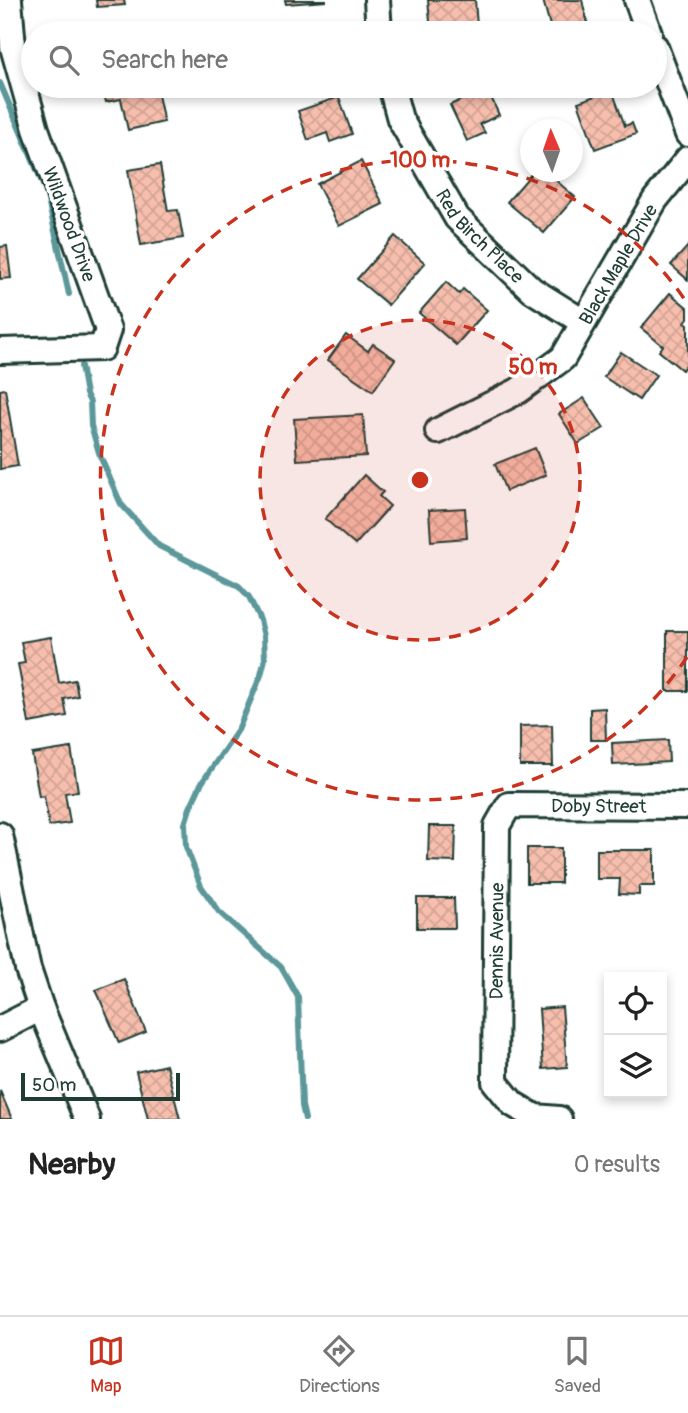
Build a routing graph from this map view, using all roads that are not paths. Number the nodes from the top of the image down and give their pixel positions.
1 (9, 0) edge
2 (377, 0) edge
3 (637, 0) edge
4 (378, 21) edge
5 (645, 21) edge
6 (21, 76) edge
7 (667, 79) edge
8 (27, 98) edge
9 (394, 98) edge
10 (688, 134) edge
11 (688, 159) edge
12 (583, 323) junction
13 (0, 351) edge
14 (438, 431) dead end
15 (509, 805) joint
16 (688, 806) edge
17 (0, 835) edge
18 (41, 1008) junction
19 (0, 1029) edge
20 (87, 1119) edge
21 (559, 1119) edge

1 - 6 street, Wildwood Drive
2 - 4 street
3 - 5 street
7 - 10 street
8 - 13 street, Wildwood Drive
9 - 12 street, Red Birch Place
11 - 12 street, Black Maple Drive
12 - 14 street, Black Maple Drive
15 - 16 street, Doby Street
15 - 21 street, Dennis Avenue
17 - 18 street
18 - 19 street
18 - 20 street

